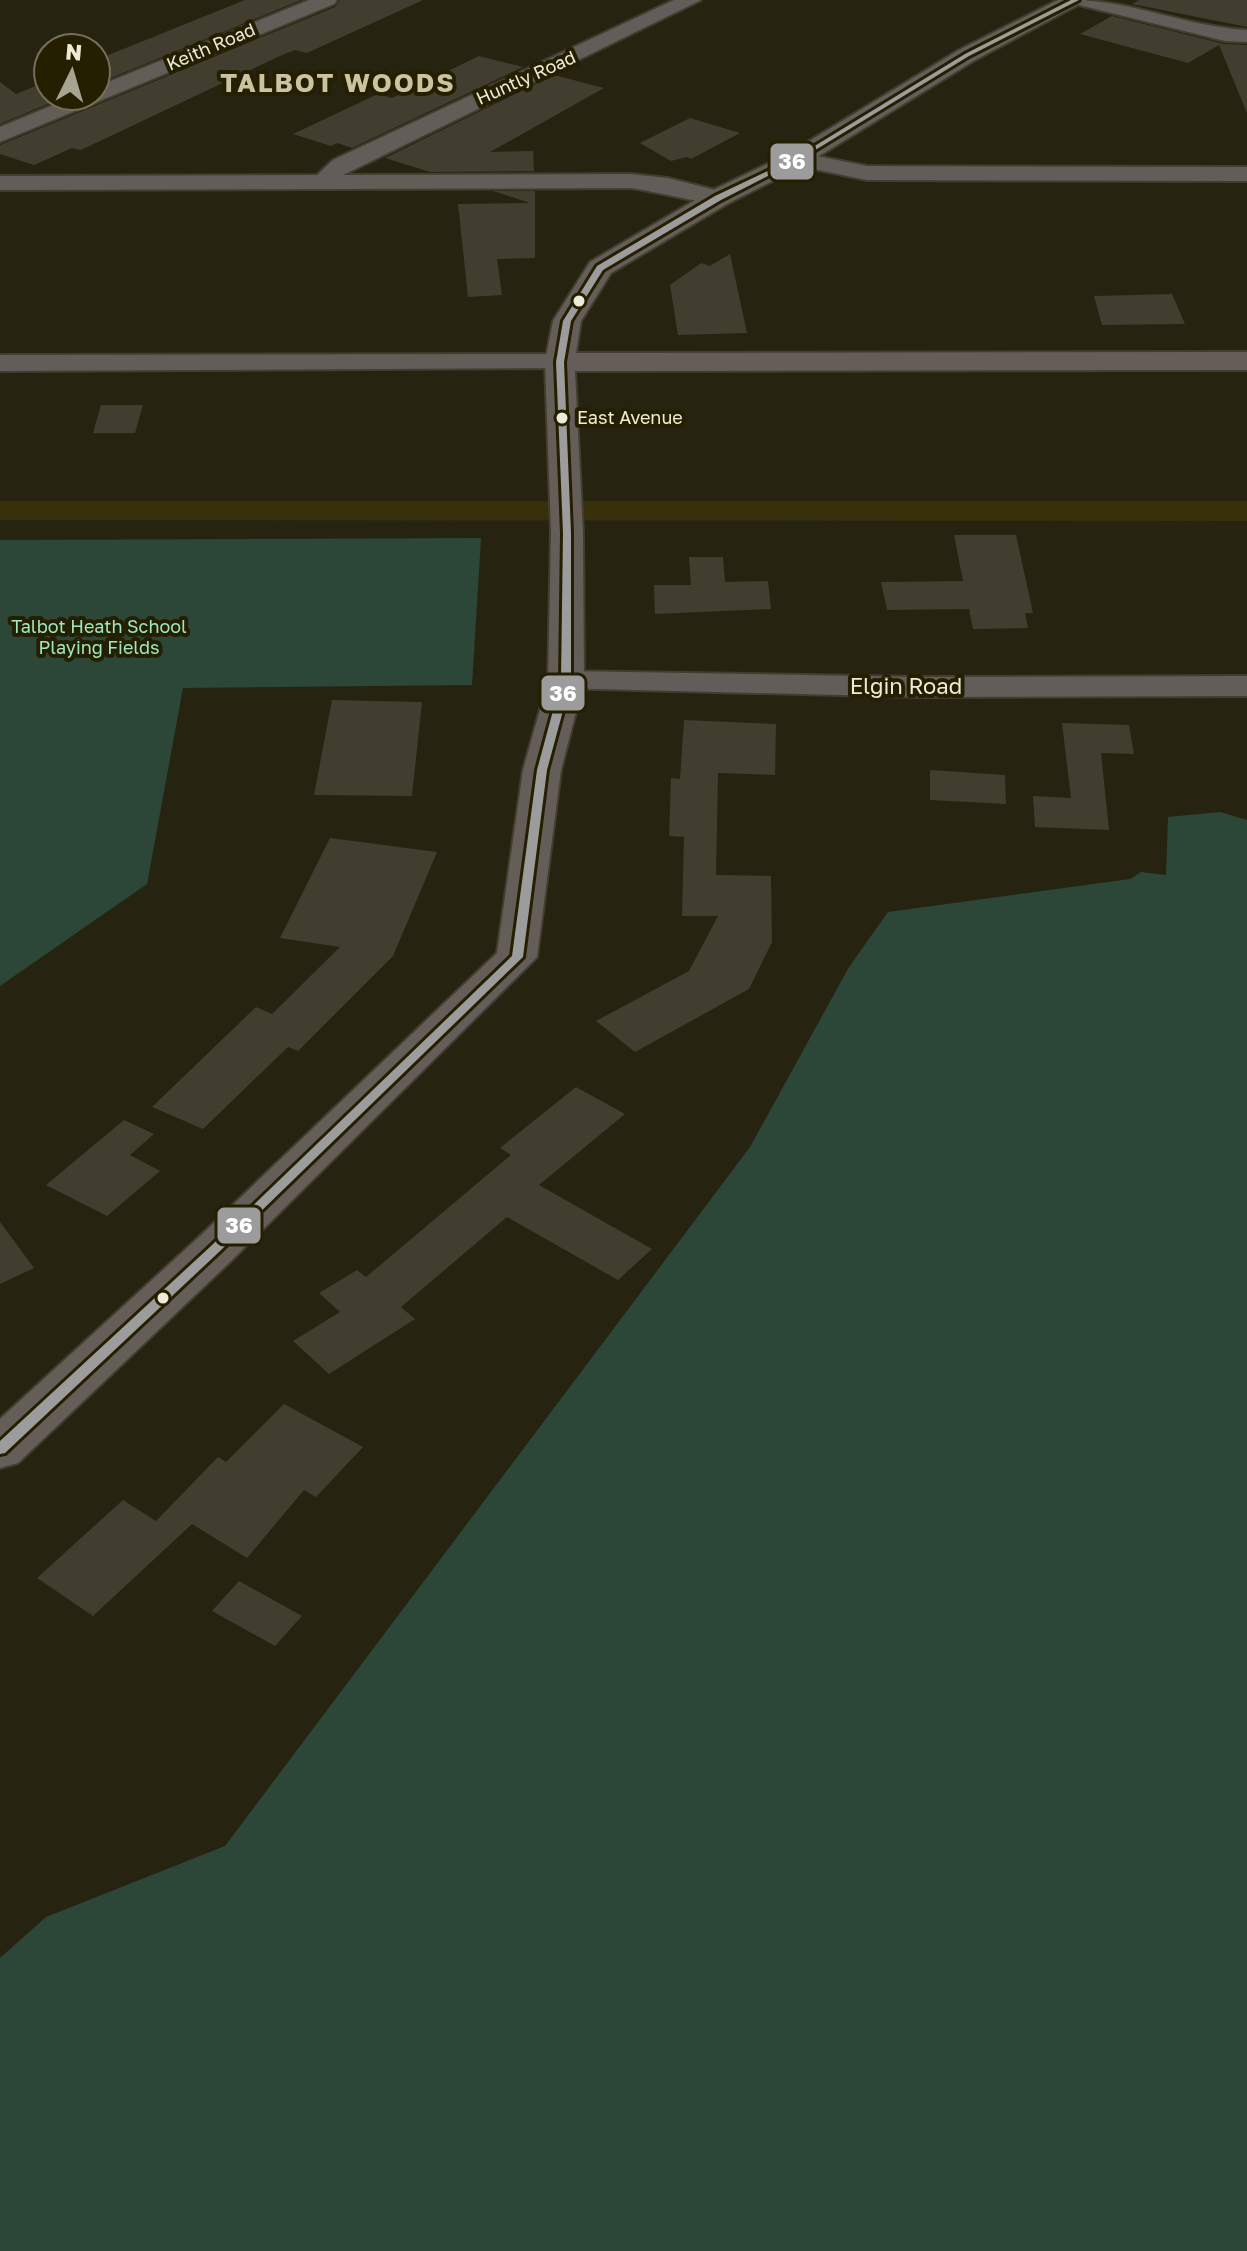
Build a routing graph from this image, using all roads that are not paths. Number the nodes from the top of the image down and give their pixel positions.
1 (327, 0) edge
2 (691, 0) edge
3 (1076, 0) edge
4 (1082, 0) edge
5 (1247, 36) edge
6 (112, 89) edge
7 (56, 112) edge
8 (0, 135) edge
9 (797, 159) junction
10 (1247, 174) edge
11 (0, 183) edge
12 (323, 183) junction
13 (718, 198) junction
14 (1247, 361) edge
15 (560, 362) junction
16 (0, 363) edge
17 (566, 681) junction
18 (1247, 686) edge
19 (4, 1438) edge

1 - 6 street, Keith Road
2 - 12 street, Huntly Road
3 - 9 street
4 - 5 street
7 - 8 street, Keith Road
9 - 10 street
9 - 13 street
11 - 12 street
12 - 13 street
13 - 15 street
14 - 15 street
15 - 16 street
15 - 17 street
17 - 18 street, Elgin Road
17 - 19 street

